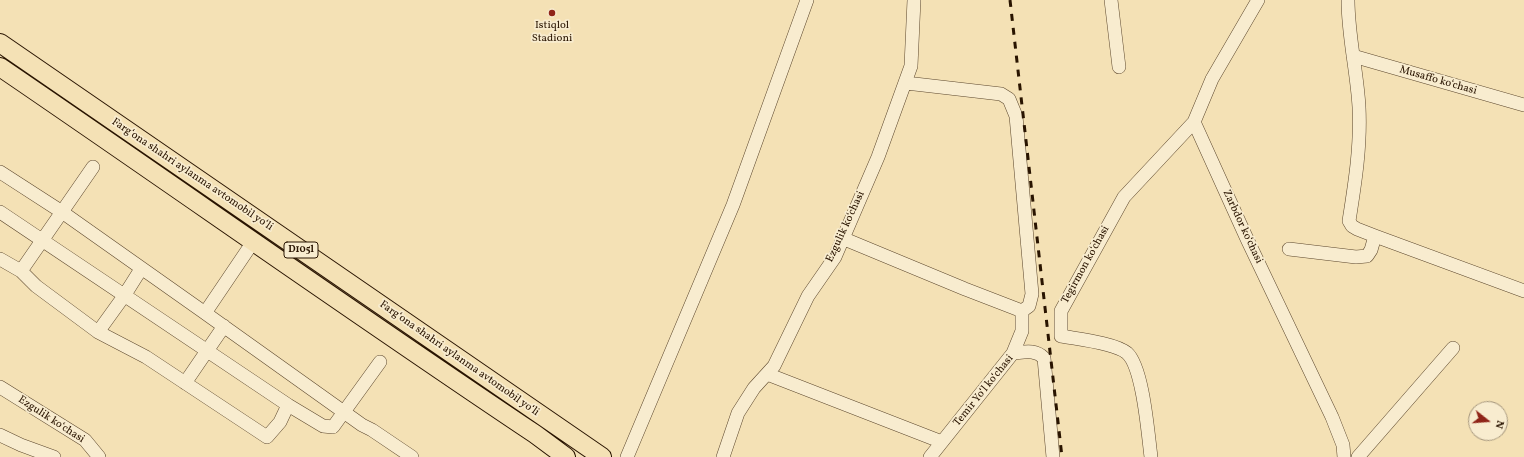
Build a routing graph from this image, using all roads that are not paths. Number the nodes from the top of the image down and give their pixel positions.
1 (807, 0) edge
2 (914, 0) edge
3 (1111, 0) edge
4 (1258, 0) edge
5 (1348, 0) edge
6 (0, 43) edge
7 (1352, 56) junction
8 (0, 67) edge
9 (1119, 67) dead end
10 (906, 82) junction
11 (1524, 105) edge
12 (1194, 122) junction
13 (92, 167) dead end
14 (0, 172) edge
15 (0, 212) edge
16 (62, 212) junction
17 (1375, 236) junction
18 (842, 238) junction
19 (42, 240) junction
20 (253, 242) junction
21 (1289, 249) dead end
22 (0, 259) edge
23 (141, 269) junction
24 (20, 271) junction
25 (1524, 291) edge
26 (124, 296) junction
27 (1022, 311) junction
28 (205, 313) junction
29 (224, 326) junction
30 (98, 332) junction
31 (1453, 348) dead end
32 (207, 352) junction
33 (1014, 353) junction
34 (380, 362) dead end
35 (767, 374) junction
36 (185, 383) junction
37 (1, 390) edge
38 (288, 405) junction
39 (345, 412) junction
40 (0, 435) edge
41 (942, 442) junction
42 (54, 457) edge
43 (99, 457) edge
44 (412, 457) edge
45 (566, 457) edge
46 (602, 457) edge
47 (628, 457) edge
48 (723, 457) edge
49 (930, 457) edge
50 (1053, 457) edge
51 (1151, 457) edge
52 (1344, 457) edge
53 (1358, 457) edge

1 - 47 street
2 - 10 street, Ezgulik koʻchasi
3 - 9 street
4 - 12 street
5 - 7 street
6 - 46 highway, Fargʻona shahri aylanma avtomobil yoʻli / D105l
7 - 11 street, Musaffo koʻchasi
7 - 17 street
8 - 20 highway, Fargʻona shahri aylanma avtomobil yoʻli / D105l
10 - 18 street, Ezgulik koʻchasi
10 - 27 street
12 - 51 street, Tegirmon koʻchasi
12 - 52 street, Zarbdor koʻchasi
13 - 16 street
14 - 16 street
15 - 19 street
16 - 19 street
16 - 23 street
17 - 21 street
17 - 25 street
18 - 27 street
18 - 35 street, Ezgulik koʻchasi
19 - 24 street
19 - 26 street
20 - 28 street
20 - 45 highway, Fargʻona shahri aylanma avtomobil yoʻli / D105l
22 - 24 street
23 - 26 street
23 - 28 street
24 - 30 street
26 - 30 street
26 - 32 street
27 - 33 street
28 - 29 street
29 - 32 street
29 - 39 street
30 - 36 street
31 - 53 street
32 - 36 street
32 - 38 street
33 - 41 street, Temir Yoʻl koʻchasi
33 - 50 street, Temir Yoʻl koʻchasi
34 - 39 street
35 - 41 street
35 - 48 street, Ezgulik koʻchasi
36 - 38 street
37 - 43 street, Ezgulik koʻchasi
38 - 39 street
39 - 44 street
40 - 42 street
41 - 49 street, Temir Yoʻl koʻchasi

